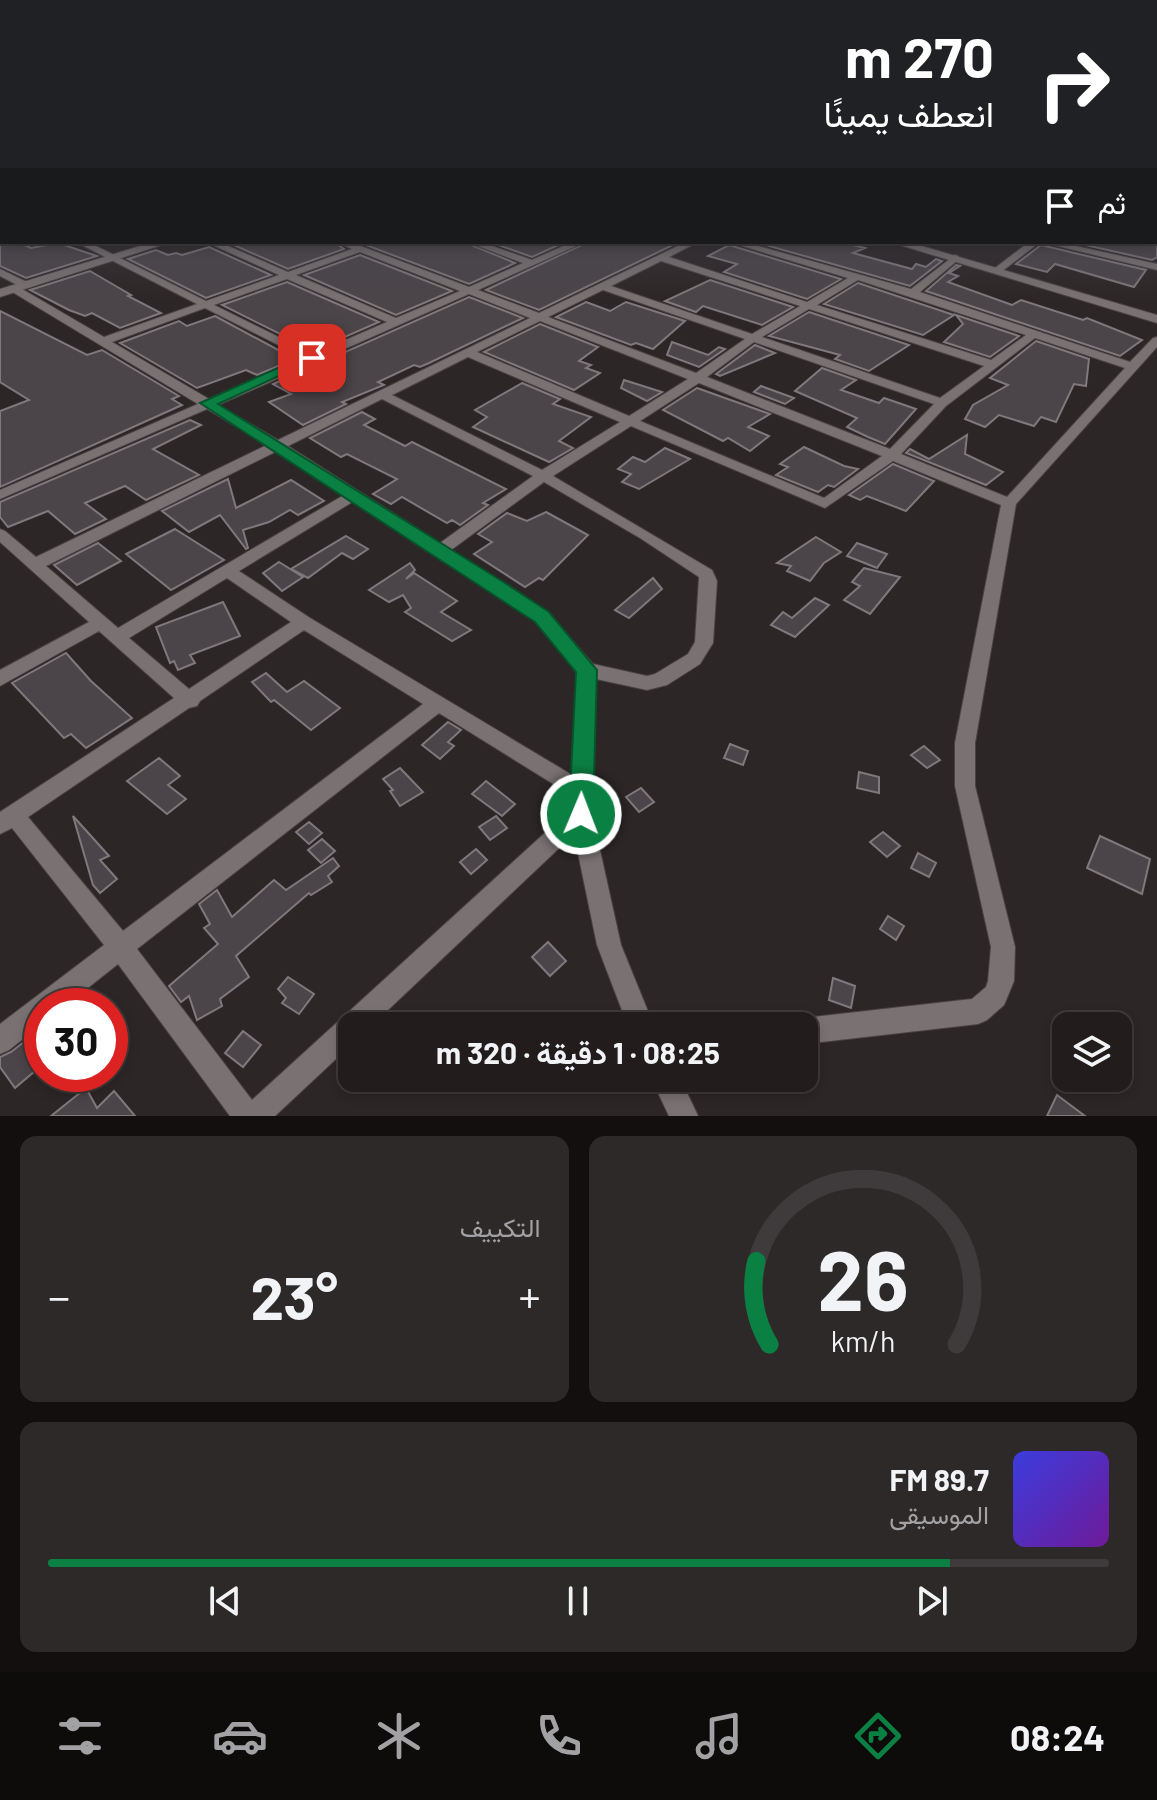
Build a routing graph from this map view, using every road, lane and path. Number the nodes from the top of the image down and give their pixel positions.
1 (85, 244) edge
2 (158, 244) edge
3 (216, 244) edge
4 (347, 244) edge
5 (478, 244) edge
6 (575, 244) edge
7 (689, 244) edge
8 (741, 244) edge
9 (920, 244) edge
10 (1032, 244) edge
11 (1055, 244) edge
12 (360, 249) junction
13 (113, 258) junction
14 (661, 258) junction
15 (955, 258) junction
16 (532, 263) junction
17 (1157, 267) edge
18 (998, 270) junction
19 (0, 272) edge
20 (288, 275) junction
21 (858, 276) junction
22 (602, 286) junction
23 (13, 289) edge
24 (469, 290) junction
25 (913, 293) junction
26 (807, 304) junction
27 (204, 305) junction
28 (538, 317) junction
29 (1157, 319) edge
30 (396, 322) junction
31 (1035, 333) junction
32 (753, 338) junction
33 (1157, 340) edge
34 (101, 342) junction
35 (469, 353) junction
36 (312, 358) junction
37 (990, 364) junction
38 (1132, 367) junction
39 (698, 378) junction
40 (383, 395) junction
41 (207, 403) junction
42 (942, 403) junction
43 (627, 421) junction
44 (278, 446) junction
45 (893, 454) junction
46 (543, 476) junction
47 (0, 495) edge
48 (354, 495) junction
49 (1009, 503) junction
50 (0, 534) edge
51 (440, 550) junction
52 (34, 565) junction
53 (229, 572) junction
54 (304, 622) junction
55 (100, 623) junction
56 (117, 637) junction
57 (587, 670) junction
58 (0, 679) edge
59 (190, 701) junction
60 (437, 704) junction
61 (580, 802) junction
62 (7, 820) edge
63 (120, 946) junction
64 (67, 988) edge
65 (635, 1012) edge
66 (24, 1022) edge
67 (818, 1029) edge
68 (0, 1041) edge
69 (672, 1092) edge
70 (247, 1116) edge
71 (255, 1116) edge
72 (684, 1116) edge

1 - 13 street
2 - 13 street
3 - 20 street
4 - 12 street
5 - 16 street
6 - 16 street
7 - 14 street
8 - 21 street
9 - 15 street
10 - 18 street
11 - 17 street
12 - 20 street
12 - 24 street
13 - 23 street
13 - 27 street
14 - 22 street
14 - 26 street
15 - 18 street
15 - 25 street
16 - 24 street
18 - 29 street
19 - 23 street
20 - 27 street
20 - 30 street
21 - 25 street
21 - 26 street
22 - 28 street
22 - 32 street
23 - 34 street
24 - 28 street
24 - 30 street
25 - 31 street
26 - 32 street
26 - 37 street
27 - 34 street
27 - 36 street
28 - 35 street
28 - 39 street
30 - 36 street
31 - 37 street
31 - 38 street
32 - 39 street
32 - 42 street
33 - 38 street
34 - 41 street
35 - 40 street
35 - 43 street
36 - 41 street
37 - 42 street
38 - 49 street
39 - 43 street
39 - 45 street
40 - 44 street
40 - 46 street
41 - 44 street
41 - 47 street
42 - 45 street
43 - 45 street
43 - 46 street
44 - 48 street
44 - 52 street
45 - 49 street
46 - 51 street
46 - 57 street
48 - 51 street
48 - 53 street
49 - 67 street
50 - 52 street
51 - 57 street
52 - 55 street
53 - 54 street
53 - 56 street
54 - 59 street
54 - 60 street
55 - 56 street
55 - 58 street
56 - 59 street
57 - 61 street
59 - 62 street
60 - 61 street
60 - 63 street
61 - 65 street
61 - 71 street
62 - 63 street
63 - 64 street
63 - 70 street
66 - 68 street
69 - 72 street

